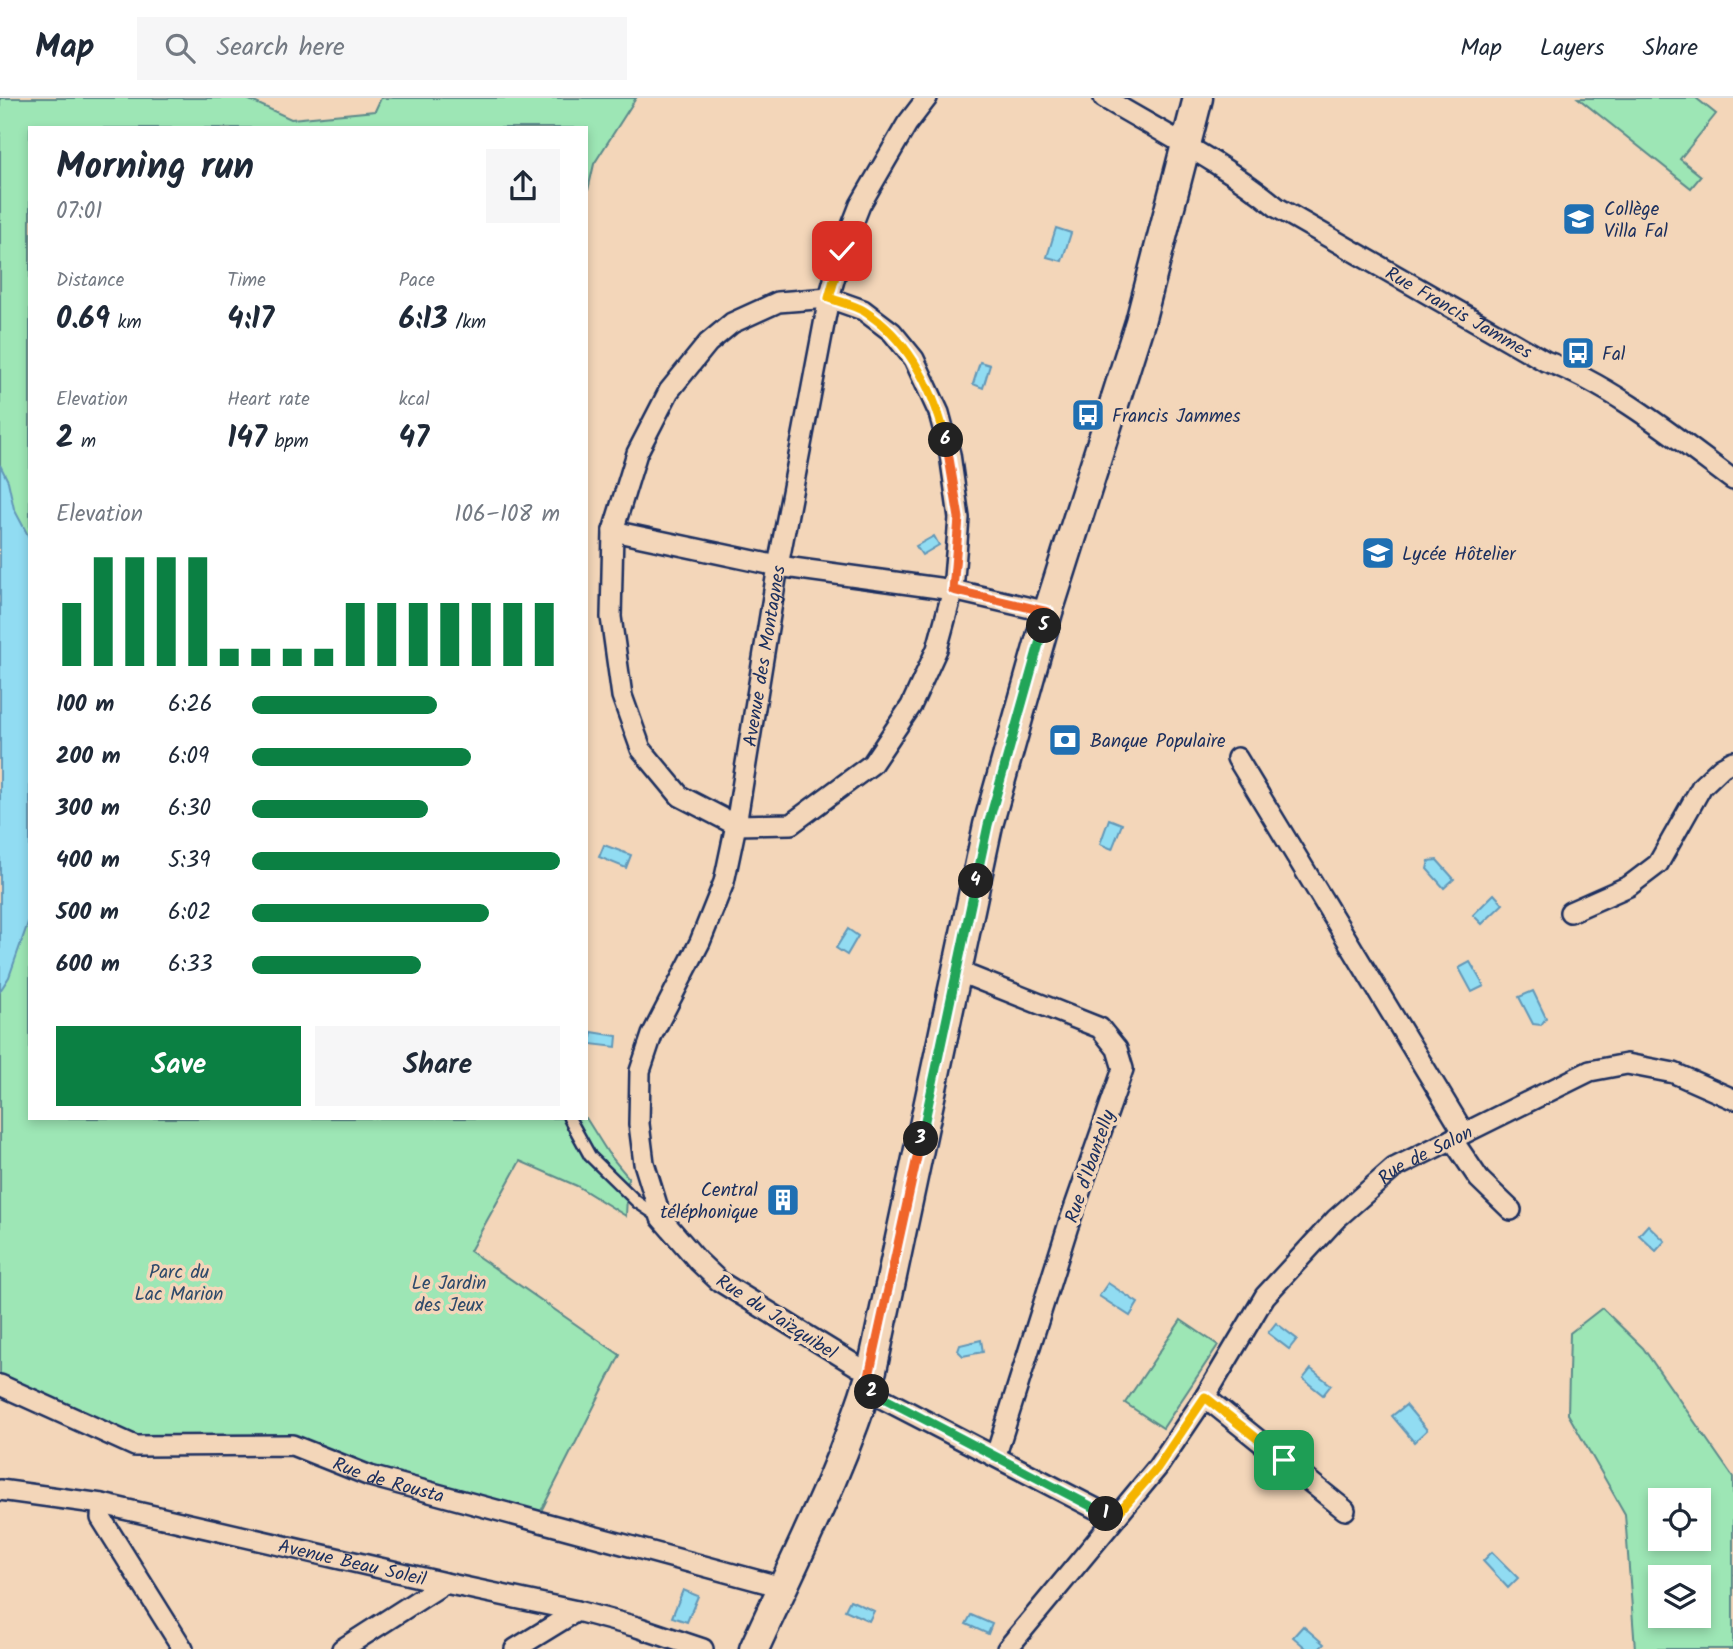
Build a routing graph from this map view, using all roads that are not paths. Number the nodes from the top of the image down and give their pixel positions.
1 (927, 98) edge
2 (1104, 98) edge
3 (1198, 98) edge
4 (1185, 145) junction
5 (829, 298) junction
6 (1733, 480) edge
7 (613, 531) junction
8 (778, 566) junction
9 (953, 590) junction
10 (1048, 612) junction
11 (1237, 758) dead end
12 (1733, 761) edge
13 (736, 825) junction
14 (1570, 912) dead end
15 (957, 971) junction
16 (1732, 1094) edge
17 (570, 1120) edge
18 (1458, 1136) junction
19 (1511, 1210) dead end
20 (662, 1218) junction
21 (869, 1380) junction
22 (0, 1385) edge
23 (1205, 1397) junction
24 (996, 1455) junction
25 (0, 1490) edge
26 (102, 1504) junction
27 (1345, 1510) dead end
28 (1112, 1520) junction
29 (445, 1583) junction
30 (782, 1587) junction
31 (577, 1611) junction
32 (183, 1649) edge
33 (342, 1649) edge
34 (515, 1649) edge
35 (703, 1649) edge
36 (754, 1649) edge
37 (1007, 1649) edge

1 - 5 street, Avenue des Montagnes
2 - 4 street, Rue Francis Jammes
3 - 4 street
4 - 6 street, Rue Francis Jammes
4 - 10 street
5 - 7 street
5 - 8 street, Avenue des Montagnes
5 - 9 street
7 - 8 street
7 - 13 street
8 - 9 street
8 - 13 street, Avenue des Montagnes
9 - 10 street
9 - 13 street
10 - 15 street
11 - 18 street
12 - 14 street
13 - 20 street, Avenue des Montagnes
15 - 21 street
15 - 24 street, Rue d'Ibantelly
16 - 18 street, Rue de Salon
17 - 20 lane
18 - 19 street
18 - 23 street, Rue de Salon
20 - 21 street, Rue du Jaïzquibel
21 - 24 street, Rue du Jaïzquibel
21 - 30 street
22 - 30 street, Rue de Rousta
23 - 27 street
23 - 28 street, Rue de Salon
24 - 28 street, Rue du Jaïzquibel
25 - 26 street, Avenue Beau Soleil
26 - 29 street, Avenue Beau Soleil
26 - 32 street
28 - 37 street, Rue de Salon
29 - 31 street, Avenue Beau Soleil
29 - 33 street
30 - 36 street
31 - 34 street
31 - 35 street, Avenue Beau Soleil

